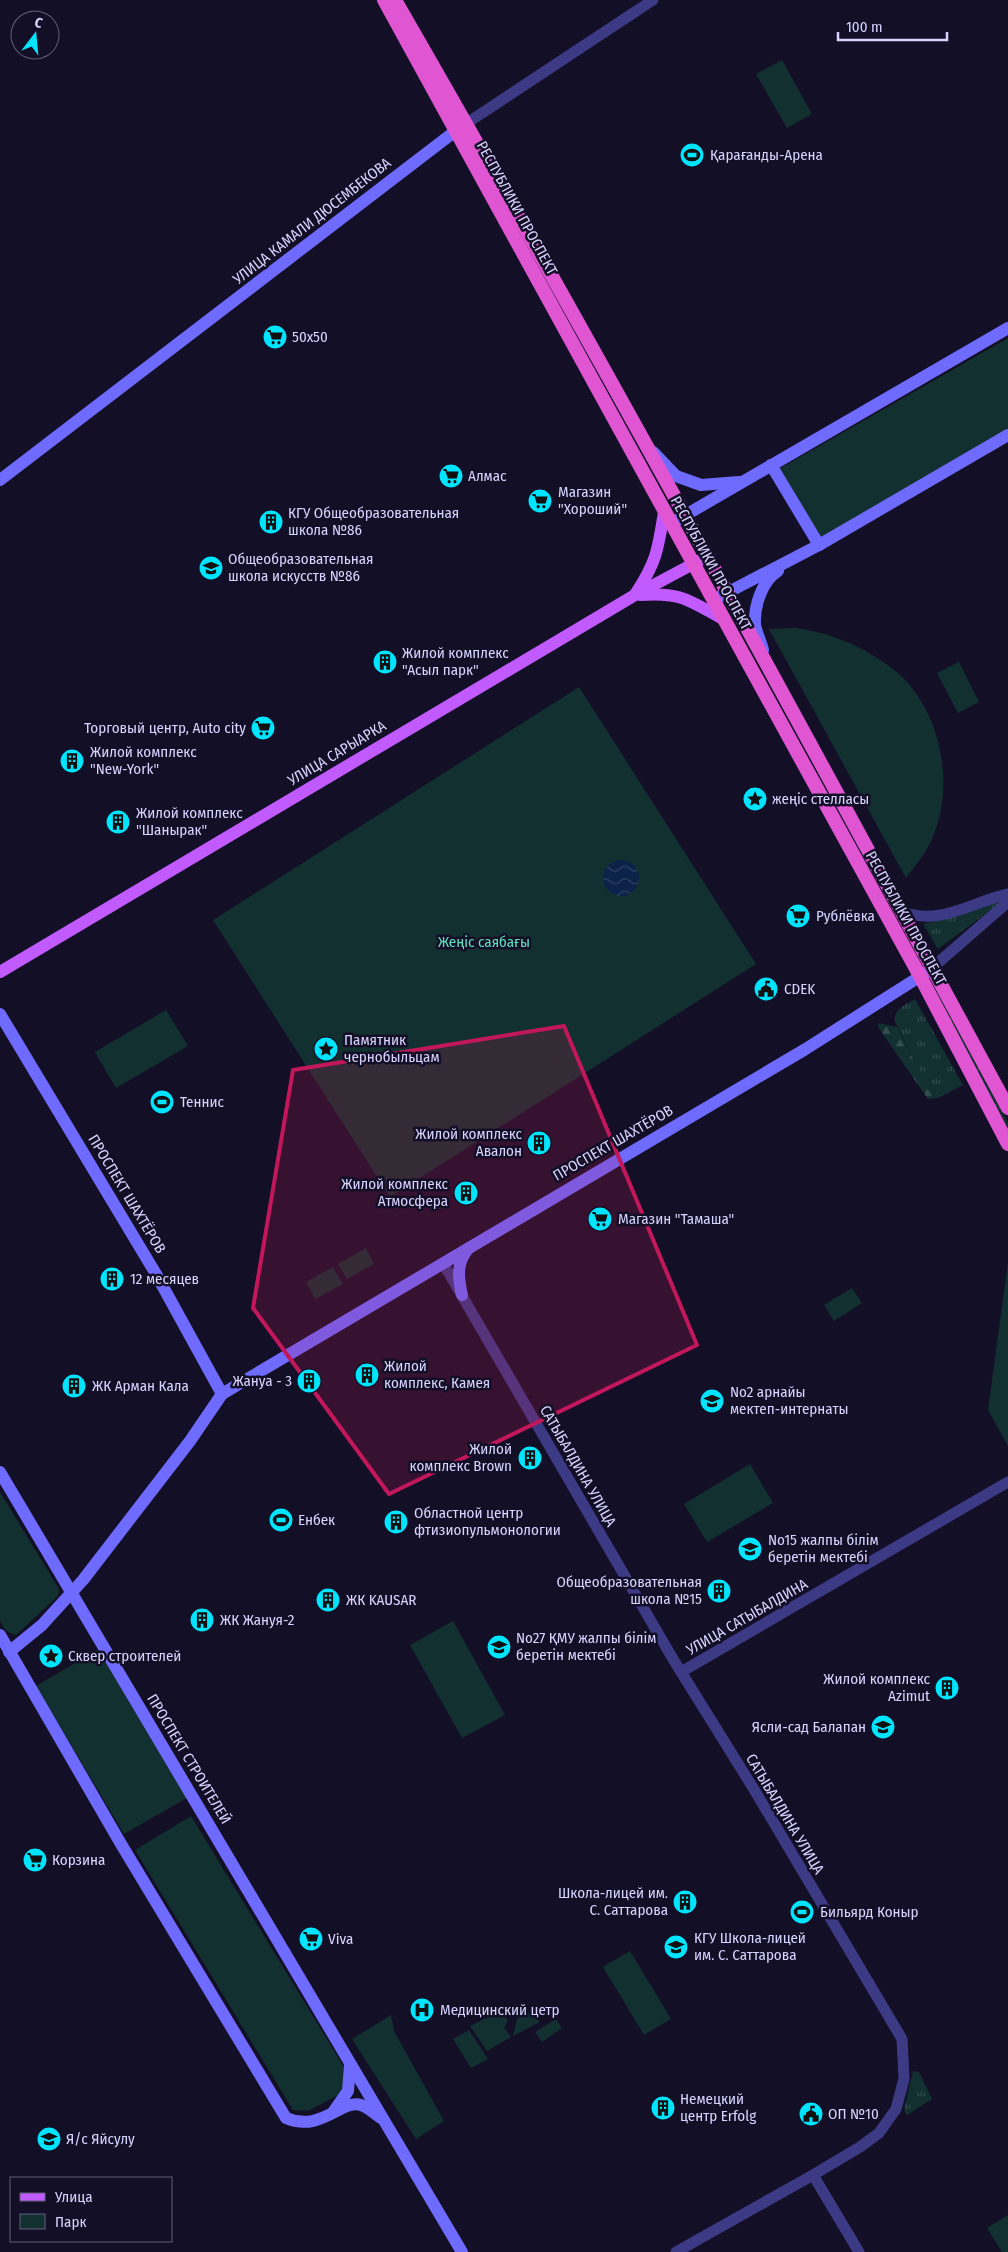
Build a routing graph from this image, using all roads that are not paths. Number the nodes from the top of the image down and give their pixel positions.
1 (384, 0) edge
2 (395, 0) edge
3 (653, 0) edge
4 (462, 127) junction
5 (1008, 328) edge
6 (1008, 435) edge
7 (644, 443) junction
8 (771, 466) junction
9 (0, 480) edge
10 (744, 482) junction
11 (684, 516) junction
12 (668, 518) junction
13 (814, 548) junction
14 (706, 557) junction
15 (692, 564) junction
16 (727, 593) junction
17 (635, 595) junction
18 (712, 600) junction
19 (723, 619) junction
20 (770, 672) junction
21 (1008, 894) edge
22 (1008, 902) edge
23 (900, 911) junction
24 (932, 968) junction
25 (0, 972) edge
26 (920, 976) junction
27 (0, 1014) edge
28 (1008, 1108) edge
29 (1008, 1144) edge
30 (471, 1246) junction
31 (443, 1263) junction
32 (462, 1295) junction
33 (222, 1394) junction
34 (0, 1472) edge
35 (1008, 1482) edge
36 (72, 1593) junction
37 (0, 1635) edge
38 (5, 1655) edge
39 (681, 1672) junction
40 (350, 2064) junction
41 (330, 2114) junction
42 (385, 2121) junction
43 (813, 2176) junction
44 (462, 2252) edge
45 (676, 2252) edge
46 (859, 2252) edge

1 - 4 highway, РЕСПУБЛИКИ ПРОСПЕКТ
2 - 4 highway, РЕСПУБЛИКИ ПРОСПЕКТ
3 - 4 street, УЛИЦА КАМАЛИ ДЮСЕМБЕКОВА
4 - 7 highway, РЕСПУБЛИКИ ПРОСПЕКТ
4 - 9 main road, УЛИЦА КАМАЛИ ДЮСЕМБЕКОВА
4 - 12 highway, РЕСПУБЛИКИ ПРОСПЕКТ
5 - 8 main road
6 - 13 main road
7 - 10 main road
7 - 11 highway, РЕСПУБЛИКИ ПРОСПЕКТ
8 - 10 main road
8 - 13 main road
10 - 11 main road
11 - 12 main road
11 - 14 highway, РЕСПУБЛИКИ ПРОСПЕКТ
12 - 15 highway, РЕСПУБЛИКИ ПРОСПЕКТ
12 - 17 main road
13 - 16 main road
13 - 20 main road
14 - 15 main road, УЛИЦА САРЫАРКА
14 - 16 highway, РЕСПУБЛИКИ ПРОСПЕКТ
15 - 17 main road, УЛИЦА САРЫАРКА
15 - 18 highway, РЕСПУБЛИКИ ПРОСПЕКТ
16 - 18 main road
16 - 20 highway, РЕСПУБЛИКИ ПРОСПЕКТ
17 - 19 main road
17 - 25 main road, УЛИЦА САРЫАРКА
18 - 19 highway, РЕСПУБЛИКИ ПРОСПЕКТ
19 - 26 highway, РЕСПУБЛИКИ ПРОСПЕКТ
20 - 23 highway, РЕСПУБЛИКИ ПРОСПЕКТ
21 - 23 street
22 - 24 street, ПРОСПЕКТ ШАХТЁРОВ
23 - 24 highway, РЕСПУБЛИКИ ПРОСПЕКТ
24 - 26 main road, ПРОСПЕКТ ШАХТЁРОВ
24 - 28 highway, РЕСПУБЛИКИ ПРОСПЕКТ
26 - 29 highway, РЕСПУБЛИКИ ПРОСПЕКТ
26 - 30 main road, ПРОСПЕКТ ШАХТЁРОВ
27 - 33 main road, ПРОСПЕКТ ШАХТЁРОВ
30 - 31 main road, ПРОСПЕКТ ШАХТЁРОВ
30 - 32 main road
31 - 32 street, САТЫБАЛДИНА УЛИЦА
31 - 33 main road, ПРОСПЕКТ ШАХТЁРОВ
32 - 39 street, САТЫБАЛДИНА УЛИЦА
33 - 36 main road, ПРОСПЕКТ ШАХТЁРОВ
34 - 36 main road, ПРОСПЕКТ СТРОИТЕЛЕЙ
35 - 39 street, УЛИЦА САТЫБАЛДИНА
36 - 38 main road, ПРОСПЕКТ ШАХТЁРОВ
36 - 40 main road, ПРОСПЕКТ СТРОИТЕЛЕЙ
37 - 38 main road, ПРОСПЕКТ СТРОИТЕЛЕЙ
38 - 41 main road, ПРОСПЕКТ СТРОИТЕЛЕЙ
39 - 43 street, САТЫБАЛДИНА УЛИЦА
40 - 41 main road
40 - 42 main road, ПРОСПЕКТ СТРОИТЕЛЕЙ
41 - 42 main road, ПРОСПЕКТ СТРОИТЕЛЕЙ
42 - 44 main road, ПРОСПЕКТ СТРОИТЕЛЕЙ
43 - 45 street, САТЫБАЛДИНА УЛИЦА
43 - 46 street

